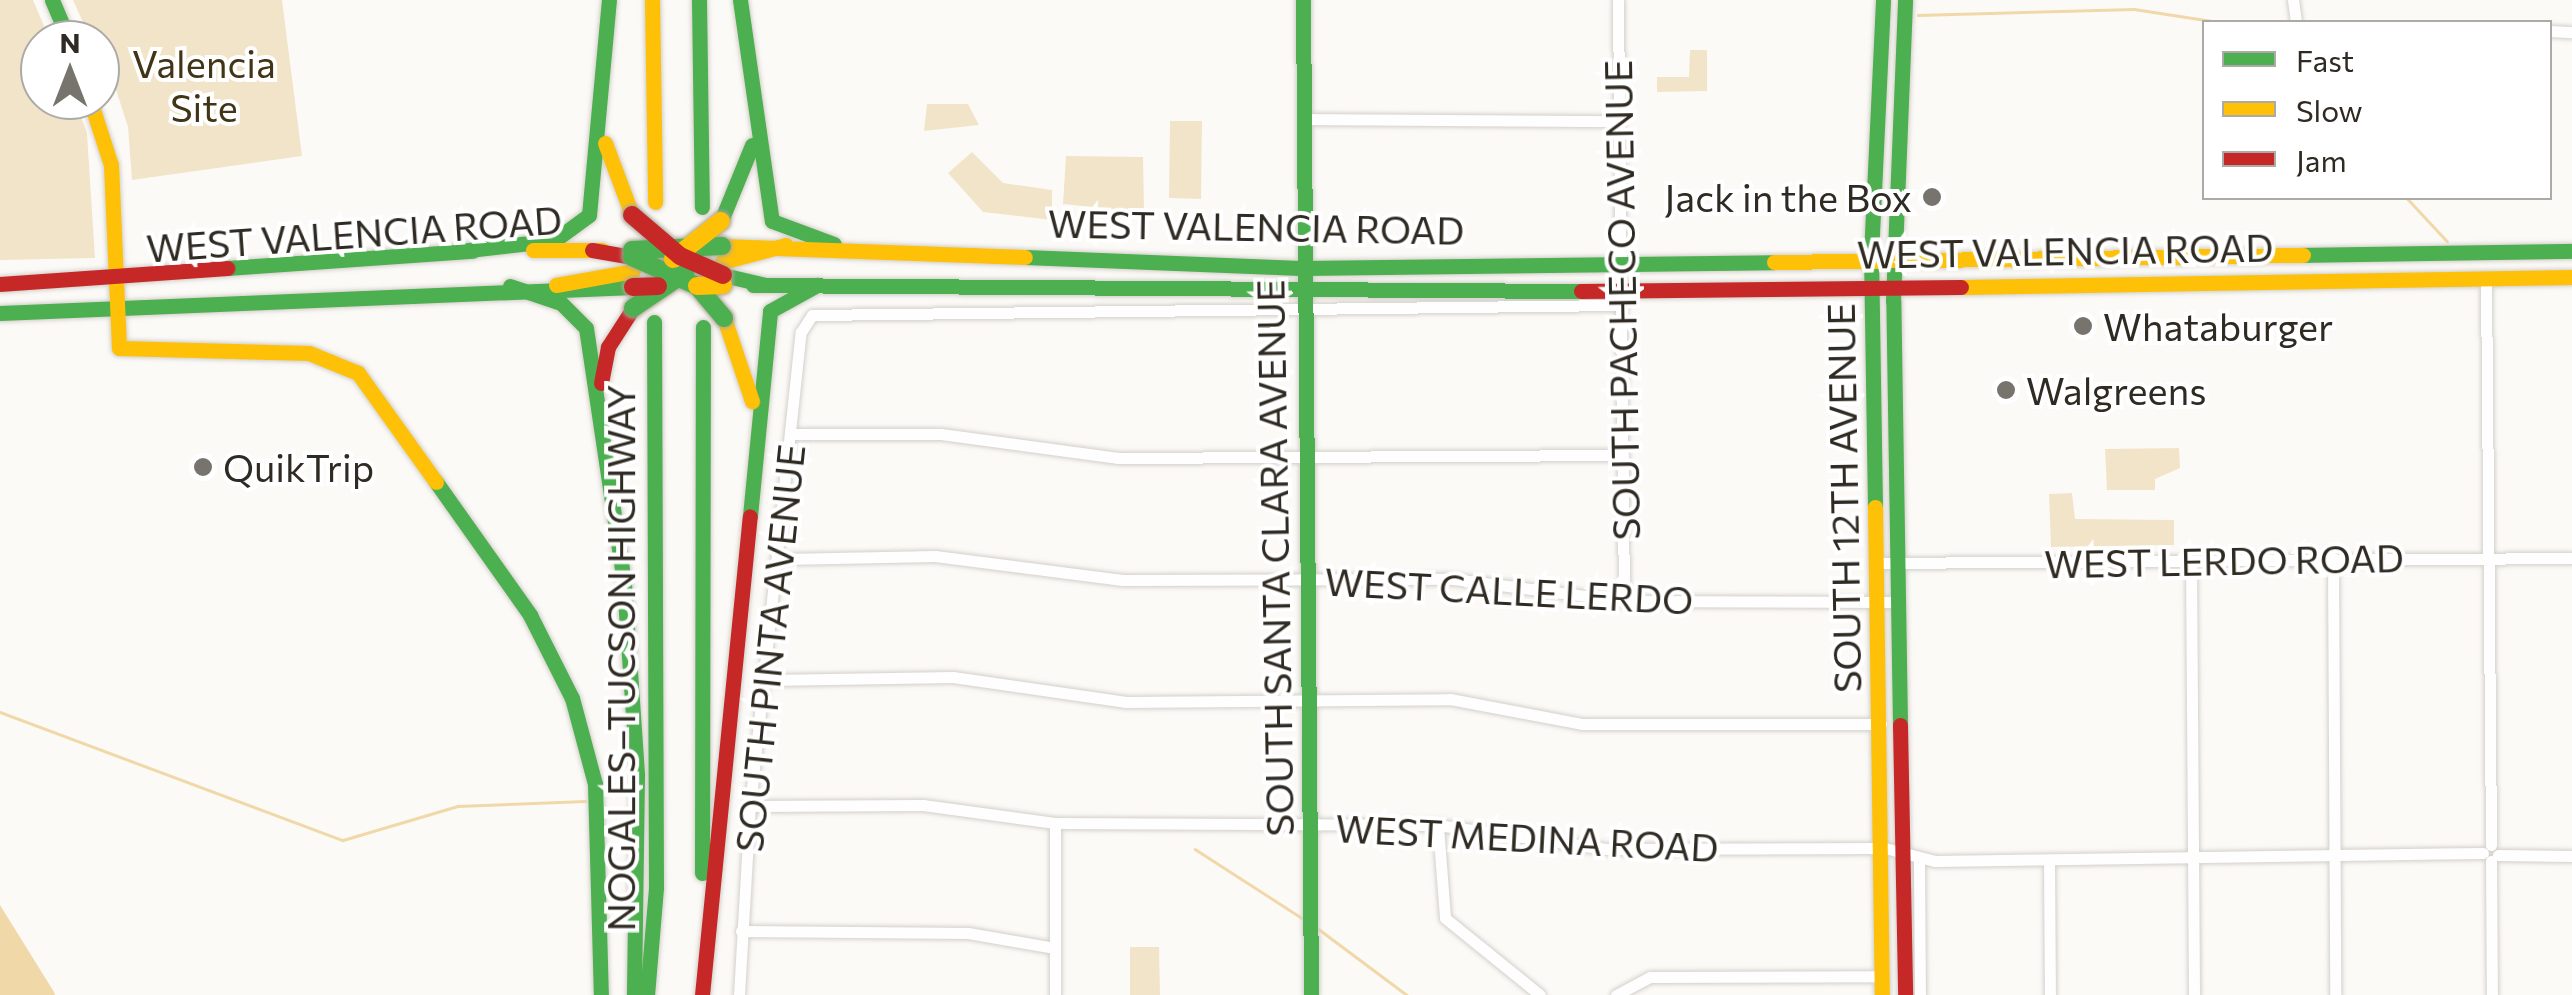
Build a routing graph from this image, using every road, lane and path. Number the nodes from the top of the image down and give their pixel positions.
1 (609, 0) edge
2 (652, 0) edge
3 (699, 0) edge
4 (740, 0) edge
5 (1303, 0) edge
6 (1618, 0) edge
7 (1883, 0) edge
8 (1905, 0) edge
9 (1882, 21) junction
10 (1902, 51) junction
11 (602, 116) junction
12 (1302, 119) junction
13 (96, 120) edge
14 (1618, 121) junction
15 (754, 128) junction
16 (655, 202) dead end
17 (702, 207) dead end
18 (834, 244) junction
19 (697, 247) junction
20 (460, 251) junction
21 (2572, 251) edge
22 (2486, 252) junction
23 (1872, 254) junction
24 (1894, 254) junction
25 (2185, 254) junction
26 (1620, 258) junction
27 (675, 260) junction
28 (633, 266) junction
29 (722, 267) junction
30 (1301, 268) junction
31 (2572, 277) edge
32 (2486, 278) junction
33 (2185, 280) junction
34 (114, 282) junction
35 (0, 284) edge
36 (816, 285) junction
37 (510, 286) junction
38 (658, 286) junction
39 (697, 286) junction
40 (1872, 286) junction
41 (1894, 286) junction
42 (1305, 290) junction
43 (1621, 298) junction
44 (114, 310) junction
45 (1308, 310) junction
46 (0, 313) edge
47 (822, 314) joint
48 (654, 322) dead end
49 (702, 326) dead end
50 (599, 405) junction
51 (754, 418) junction
52 (793, 434) junction
53 (1623, 455) junction
54 (1311, 456) junction
55 (2333, 558) junction
56 (2488, 558) junction
57 (2572, 558) edge
58 (783, 560) junction
59 (2192, 561) junction
60 (1877, 563) junction
61 (1897, 564) junction
62 (1310, 578) junction
63 (1624, 600) junction
64 (1876, 602) junction
65 (1897, 602) junction
66 (768, 680) junction
67 (1310, 700) junction
68 (1882, 724) junction
69 (750, 806) junction
70 (1055, 822) junction
71 (1311, 825) junction
72 (1438, 826) junction
73 (1885, 848) junction
74 (2335, 854) junction
75 (2491, 854) junction
76 (2572, 856) edge
77 (1912, 858) junction
78 (2193, 859) junction
79 (2048, 860) junction
80 (741, 931) junction
81 (1054, 948) junction
82 (1882, 986) edge
83 (601, 995) edge
84 (634, 995) edge
85 (647, 995) edge
86 (700, 995) edge
87 (740, 995) edge
88 (1055, 995) edge
89 (1312, 995) edge
90 (1540, 995) edge
91 (1616, 995) edge
92 (1906, 995) edge
93 (1920, 995) edge
94 (2050, 995) edge
95 (2194, 995) edge
96 (2336, 995) edge
97 (2492, 995) edge

1 - 11 main road
2 - 16 main road
3 - 17 main road
4 - 15 main road
5 - 12 main road, SOUTH SANTA CLARA AVENUE
6 - 14 street, SOUTH PACHECO AVENUE
7 - 9 main road, SOUTH 12TH AVENUE
8 - 10 main road, SOUTH 12TH AVENUE
9 - 10 main road
9 - 23 main road, SOUTH 12TH AVENUE
10 - 24 main road, SOUTH 12TH AVENUE
11 - 20 main road
11 - 27 main road, bridge
12 - 14 street
12 - 30 main road, SOUTH SANTA CLARA AVENUE
13 - 34 main road
14 - 26 street, SOUTH PACHECO AVENUE
15 - 18 main road
15 - 19 main road, bridge
18 - 29 main road, WEST VALENCIA ROAD
18 - 30 main road, WEST VALENCIA ROAD
19 - 27 main road, bridge
19 - 29 main road, bridge
20 - 28 main road, WEST VALENCIA ROAD
20 - 34 main road, WEST VALENCIA ROAD
21 - 22 main road, WEST VALENCIA ROAD
22 - 25 main road, WEST VALENCIA ROAD
22 - 32 main road
23 - 24 main road, WEST VALENCIA ROAD
23 - 26 main road, WEST VALENCIA ROAD
23 - 40 main road, SOUTH 12TH AVENUE
24 - 25 main road, WEST VALENCIA ROAD
24 - 41 main road, SOUTH 12TH AVENUE
25 - 33 main road
26 - 30 main road, WEST VALENCIA ROAD
26 - 43 street, SOUTH PACHECO AVENUE
27 - 28 main road, bridge
27 - 28 main road, bridge
27 - 29 main road, bridge
27 - 38 main road, bridge
27 - 39 main road, bridge
28 - 37 main road, WEST VALENCIA ROAD
28 - 38 main road, bridge
29 - 36 main road, WEST VALENCIA ROAD
29 - 39 main road, bridge
30 - 42 main road, SOUTH SANTA CLARA AVENUE
31 - 32 main road, WEST VALENCIA ROAD
32 - 33 main road, WEST VALENCIA ROAD
32 - 56 street
33 - 41 main road, WEST VALENCIA ROAD
34 - 35 main road, WEST VALENCIA ROAD
34 - 44 main road
36 - 42 main road, WEST VALENCIA ROAD
36 - 51 main road
37 - 44 main road, WEST VALENCIA ROAD
37 - 50 main road
38 - 39 main road, bridge
38 - 50 main road, bridge
39 - 51 main road, bridge
40 - 41 main road, WEST VALENCIA ROAD
40 - 43 main road, WEST VALENCIA ROAD
40 - 60 main road, SOUTH 12TH AVENUE
41 - 61 main road, SOUTH 12TH AVENUE
42 - 43 main road, WEST VALENCIA ROAD
42 - 45 main road, SOUTH SANTA CLARA AVENUE
43 - 45 street, WEST VALENCIA ROAD
43 - 53 street, SOUTH PACHECO AVENUE
44 - 46 main road, WEST VALENCIA ROAD
44 - 83 main road
45 - 47 street, WEST VALENCIA ROAD
45 - 54 main road, SOUTH SANTA CLARA AVENUE
47 - 52 street, SOUTH PINTA AVENUE
48 - 85 main road, NOGALES–TUCSON HIGHWAY
49 - 86 main road
50 - 84 main road
51 - 86 main road
52 - 54 street
52 - 58 street, SOUTH PINTA AVENUE
53 - 54 street
53 - 63 street, SOUTH PACHECO AVENUE
54 - 62 main road, SOUTH SANTA CLARA AVENUE
55 - 56 street, WEST LERDO ROAD
55 - 59 street, WEST LERDO ROAD
55 - 74 street
56 - 57 street, WEST LERDO ROAD
56 - 75 street
58 - 62 street, WEST CALLE LERDO
58 - 66 street, SOUTH PINTA AVENUE
59 - 61 street, WEST LERDO ROAD
59 - 78 street
60 - 61 street, WEST LERDO ROAD
60 - 64 main road, SOUTH 12TH AVENUE
61 - 65 main road, SOUTH 12TH AVENUE
62 - 63 street, WEST CALLE LERDO
62 - 67 main road, SOUTH SANTA CLARA AVENUE
63 - 64 street, WEST CALLE LERDO
64 - 65 street, WEST CALLE LERDO
64 - 68 main road, SOUTH 12TH AVENUE
65 - 77 main road, SOUTH 12TH AVENUE
66 - 67 street
66 - 69 street, SOUTH PINTA AVENUE
67 - 68 street
67 - 71 main road, SOUTH SANTA CLARA AVENUE
68 - 73 main road, SOUTH 12TH AVENUE
69 - 70 street, WEST MEDINA ROAD
69 - 80 street, SOUTH PINTA AVENUE
70 - 71 street, WEST MEDINA ROAD
70 - 81 street
71 - 72 street, WEST MEDINA ROAD
71 - 89 main road, SOUTH SANTA CLARA AVENUE
72 - 73 street, WEST MEDINA ROAD
72 - 90 street
73 - 77 street, WEST MEDINA ROAD
73 - 82 main road, SOUTH 12TH AVENUE
74 - 75 street, WEST MEDINA ROAD
74 - 78 street, WEST MEDINA ROAD
74 - 96 street
75 - 76 street, WEST MEDINA ROAD
75 - 97 street
77 - 79 street, WEST MEDINA ROAD
77 - 92 main road, SOUTH 12TH AVENUE
77 - 93 street, SOUTH 12TH AVENUE
78 - 79 street, WEST MEDINA ROAD
78 - 95 street
79 - 94 street
80 - 81 street
80 - 87 street, SOUTH PINTA AVENUE
81 - 88 street
82 - 91 street

